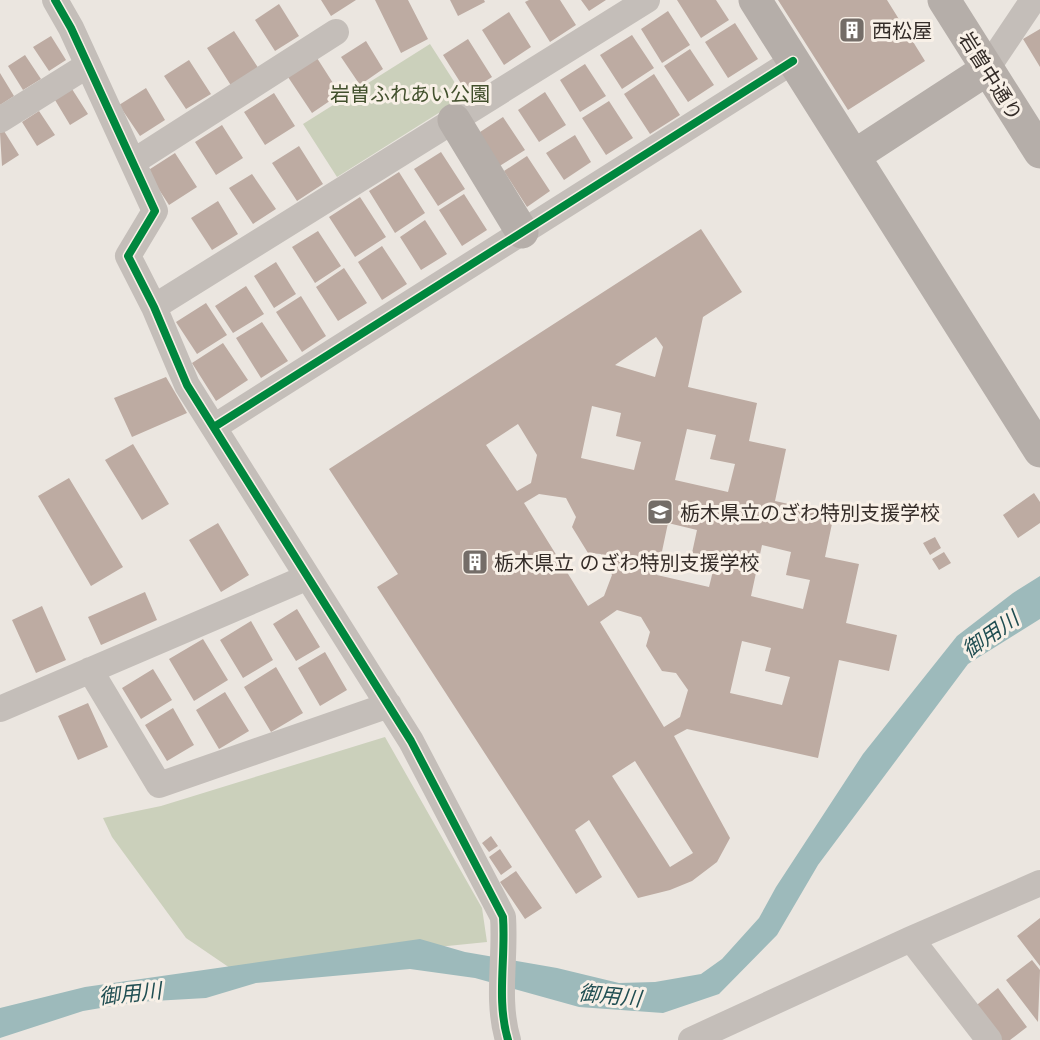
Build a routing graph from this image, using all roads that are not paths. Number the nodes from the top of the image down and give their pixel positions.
1 (55, 0) edge
2 (647, 0) edge
3 (755, 0) edge
4 (944, 0) edge
5 (1033, 0) edge
6 (336, 32) dead end
7 (794, 61) junction
8 (88, 65) junction
9 (986, 70) junction
10 (0, 120) edge
11 (454, 120) junction
12 (1040, 152) edge
13 (854, 156) junction
14 (133, 162) junction
15 (522, 232) junction
16 (154, 307) junction
17 (213, 428) junction
18 (1040, 451) edge
19 (308, 577) junction
20 (90, 670) junction
21 (389, 705) junction
22 (0, 709) edge
23 (1040, 883) edge
24 (911, 939) junction
25 (508, 1040) edge
26 (691, 1040) edge
27 (988, 1040) edge

1 - 8 street
2 - 11 street
3 - 7 street
4 - 9 street, 岩曽中通り
5 - 9 street
6 - 14 street
7 - 13 street
7 - 15 street
8 - 10 street
8 - 14 street
9 - 12 street, 岩曽中通り
9 - 13 street
11 - 15 street
11 - 16 street
13 - 18 street
14 - 16 street
15 - 17 street
16 - 17 street
17 - 19 street
19 - 20 street
19 - 21 street
20 - 21 street
20 - 22 street
21 - 25 street
23 - 24 street
24 - 26 street
24 - 27 street

